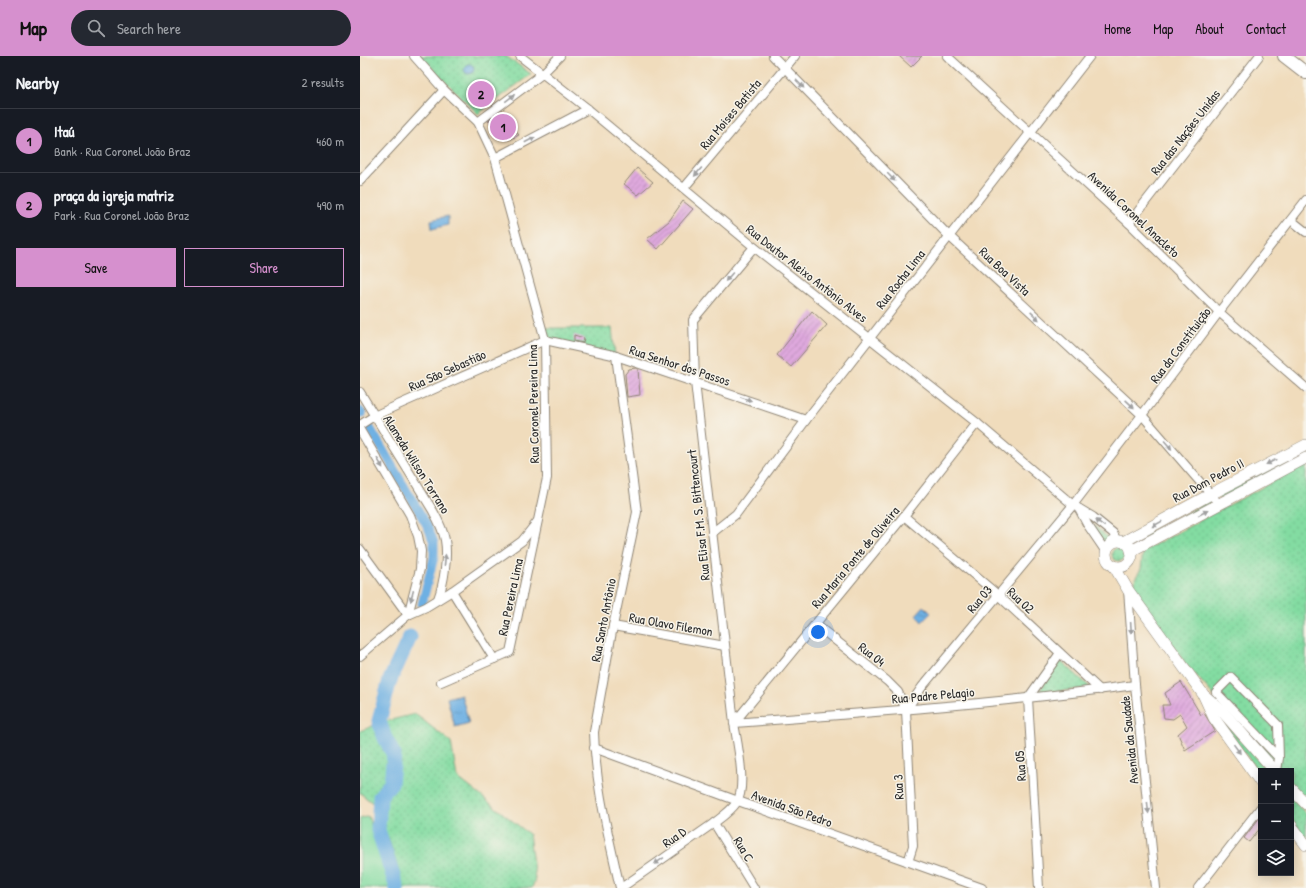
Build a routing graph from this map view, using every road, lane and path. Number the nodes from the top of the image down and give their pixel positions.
1 (414, 56) edge
2 (520, 56) edge
3 (560, 56) edge
4 (773, 56) edge
5 (795, 56) edge
6 (947, 56) edge
7 (960, 56) edge
8 (1090, 56) edge
9 (1259, 56) edge
10 (1284, 56) edge
11 (955, 63) junction
12 (784, 68) junction
13 (1306, 73) edge
14 (542, 74) junction
15 (444, 90) junction
16 (588, 109) junction
17 (478, 122) junction
18 (1029, 133) junction
19 (495, 158) junction
20 (360, 181) edge
21 (684, 188) junction
22 (1306, 200) edge
23 (1291, 220) junction
24 (1129, 223) junction
25 (1306, 232) edge
26 (950, 236) junction
27 (754, 247) junction
28 (1219, 312) junction
29 (870, 338) junction
30 (545, 340) junction
31 (616, 356) junction
32 (695, 382) junction
33 (1306, 388) edge
34 (360, 392) edge
35 (1142, 415) junction
36 (374, 416) junction
37 (806, 420) junction
38 (977, 423) junction
39 (360, 425) edge
40 (360, 430) edge
41 (1306, 445) edge
42 (1306, 458) edge
43 (1211, 494) junction
44 (1219, 504) junction
45 (1076, 507) junction
46 (904, 516) junction
47 (538, 519) junction
48 (712, 533) junction
49 (1120, 542) junction
50 (360, 549) edge
51 (1131, 551) junction
52 (1106, 552) junction
53 (1128, 563) junction
54 (1114, 566) junction
55 (1128, 590) junction
56 (452, 591) junction
57 (998, 595) junction
58 (438, 599) junction
59 (408, 615) junction
60 (815, 624) junction
61 (613, 626) junction
62 (725, 646) junction
63 (1060, 653) junction
64 (360, 656) edge
65 (494, 659) junction
66 (440, 682) dead end
67 (1135, 685) junction
68 (1100, 690) junction
69 (1203, 694) junction
70 (1028, 698) junction
71 (906, 710) junction
72 (734, 723) junction
73 (594, 748) junction
74 (1279, 758) junction
75 (1273, 768) edge
76 (1277, 768) edge
77 (1258, 779) edge
78 (1294, 791) edge
79 (738, 801) junction
80 (1306, 804) edge
81 (1258, 811) edge
82 (714, 823) junction
83 (1294, 829) edge
84 (1306, 846) edge
85 (908, 862) junction
86 (620, 888) edge
87 (754, 888) edge
88 (982, 888) edge
89 (1040, 888) edge
90 (1156, 888) edge
91 (1198, 888) edge

1 - 15 street
2 - 14 street, Rua Doutor Aleixo Antônio Alves
3 - 14 street
4 - 12 street, Rua Boa Vista
5 - 12 street, Rua Moises Batista
6 - 11 street, Avenida Coronel Anacleto
7 - 11 street
8 - 18 street, Rua Rocha Lima
9 - 24 street, Rua das Nações Unidas
10 - 13 main road
11 - 18 street, Avenida Coronel Anacleto
12 -> 21 street, Rua Moises Batista
12 -> 26 street, Rua Boa Vista
14 - 16 street, Rua Doutor Aleixo Antônio Alves
17 -> 14 street
15 - 17 street
15 - 20 street
19 -> 16 street
16 - 21 street, Rua Doutor Aleixo Antônio Alves
17 - 19 street, Rua Coronel Pereira Lima
18 - 24 street, Avenida Coronel Anacleto
18 - 26 street, Rua Rocha Lima
19 - 30 street, Rua Coronel Pereira Lima
21 - 27 street, Rua Doutor Aleixo Antônio Alves
22 - 23 street, Rua da Constituição
23 - 25 street
23 - 28 street, Rua da Constituição
24 - 28 street, Avenida Coronel Anacleto
26 - 29 street, Rua Rocha Lima
26 -> 35 street, Rua Boa Vista
27 - 29 street, Rua Doutor Aleixo Antônio Alves
27 -> 32 street, Rua Elisa F.M. S. Bittencourt
28 - 33 street, Avenida Coronel Anacleto
28 - 35 street, Rua da Constituição
29 - 37 street, Rua Rocha Lima
29 - 38 street, Rua Doutor Aleixo Antônio Alves
30 - 31 street, Rua Senhor dos Passos
30 - 36 street, Rua São Sebastião
30 - 47 street, Rua Coronel Pereira Lima
31 - 32 street, Rua Senhor dos Passos
31 - 61 street, Rua Santo Antônio
32 -> 37 street, Rua Senhor dos Passos
32 - 48 street, Rua Elisa F.M. S. Bittencourt
34 - 36 street, Alameda Wilson Torrano
35 -> 43 street, Rua Boa Vista
35 - 45 street, Rua da Constituição
36 - 39 street, Rua São Sebastião
58 -> 36 street, Alameda Wilson Torrano
37 - 48 street, Rua Rocha Lima
38 - 45 street, Rua Doutor Aleixo Antônio Alves
38 - 46 street, Rua Maria Ponte de Oliveira
40 -> 59 street
41 -> 43 street, Rua Dom Pedro II
42 - 44 street, Rua Dom Pedro II
43 - 44 street, Rua Boa Vista
43 -> 49 street, Rua Dom Pedro II
51 -> 44 street, Rua Dom Pedro II
49 -> 45 street, Rua Doutor Aleixo Antônio Alves
45 - 52 street, Rua Doutor Aleixo Antônio Alves
45 - 57 street, Rua 03
46 - 57 street, Rua 02
46 - 60 street, Rua Maria Ponte de Oliveira
47 - 56 street, Rua Coronel Pereira Lima
47 - 65 street, Rua Pereira Lima
48 - 62 street, Rua Elisa F.M. S. Bittencourt
49 - 51 street
49 - 52 street
50 - 59 street
51 - 53 street
52 - 54 street
53 - 54 street
53 - 55 street
54 - 55 street
55 -> 67 street, Avenida da Saudade
55 - 69 street
56 - 58 street, Rua Coronel Pereira Lima
56 - 65 street
57 - 63 street, Rua 02
57 - 71 street, Rua 03
58 - 59 street, Rua Coronel Pereira Lima
59 - 64 street, Rua Coronel Pereira Lima
60 - 71 street, Rua 04
60 - 72 street, Rua Maria Ponte de Oliveira
61 - 62 street, Rua Olavo Filemon
61 - 73 street, Rua Santo Antônio
62 - 72 street, Rua Elisa F.M. S. Bittencourt
63 - 68 street, Rua 02
63 - 70 street
65 - 66 street, Rua Pereira Lima
67 - 68 street, Rua Padre Pelagio
67 -> 90 street, Avenida da Saudade
68 - 70 street, Rua Padre Pelagio
69 - 75 street
69 -> 77 street
70 - 71 street, Rua Padre Pelagio
70 - 89 street, Rua 05
71 - 72 street, Rua Padre Pelagio
71 - 85 street, Rua 3
72 - 79 street, Rua Elisa F.M. S. Bittencourt
73 - 79 street, Avenida São Pedro
73 - 86 street, Rua Santo Antônio
74 - 74 street
74 - 76 street
78 - 80 street
79 - 82 street, Rua D
79 - 85 street, Avenida São Pedro
81 - 91 street
82 -> 86 street, Rua D
82 - 87 street, Rua C
83 - 84 street
85 - 88 street, Avenida São Pedro

